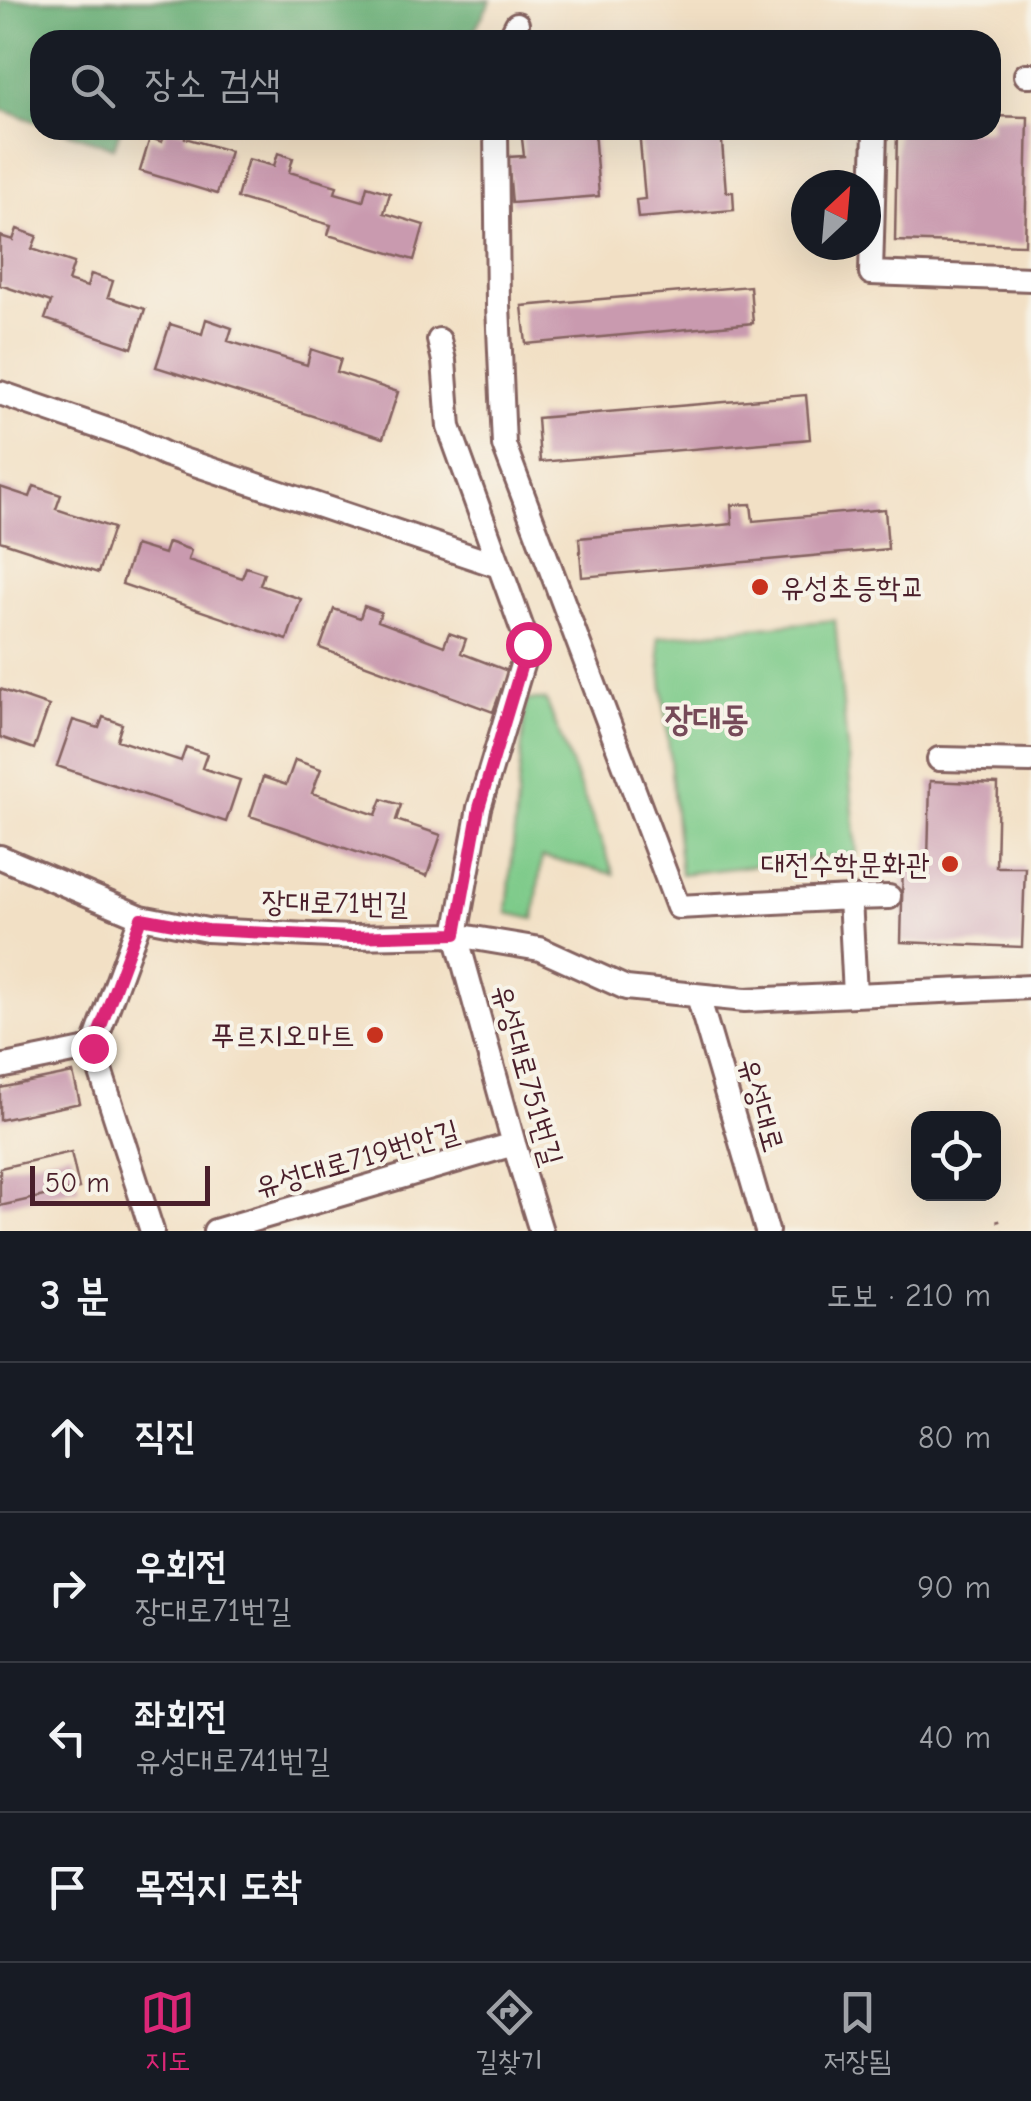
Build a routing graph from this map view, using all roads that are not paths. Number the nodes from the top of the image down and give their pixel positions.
1 (496, 140) edge
2 (875, 140) edge
3 (1031, 279) edge
4 (439, 340) dead end
5 (0, 393) edge
6 (499, 566) junction
7 (939, 760) dead end
8 (1031, 760) edge
9 (0, 856) edge
10 (889, 897) dead end
11 (850, 898) junction
12 (141, 918) junction
13 (456, 934) junction
14 (1031, 987) edge
15 (855, 995) junction
16 (698, 996) junction
17 (93, 1048) junction
18 (0, 1067) edge
19 (514, 1144) junction
20 (152, 1231) edge
21 (216, 1231) edge
22 (541, 1231) edge
23 (767, 1231) edge

1 - 11 street
2 - 3 street
4 - 6 street
5 - 6 street
6 - 13 street
7 - 8 street
9 - 12 street, 장대로71번길
10 - 11 street
11 - 15 street
12 - 13 street, 장대로71번길
12 - 17 street
13 - 16 street, 장대로71번길
13 - 19 street, 유성대로751번길
14 - 15 street, 장대로71번길
15 - 16 street, 장대로71번길
16 - 23 street, 유성대로
17 - 18 street
17 - 20 street
19 - 21 street, 유성대로719번안길
19 - 22 street, 유성대로751번길

